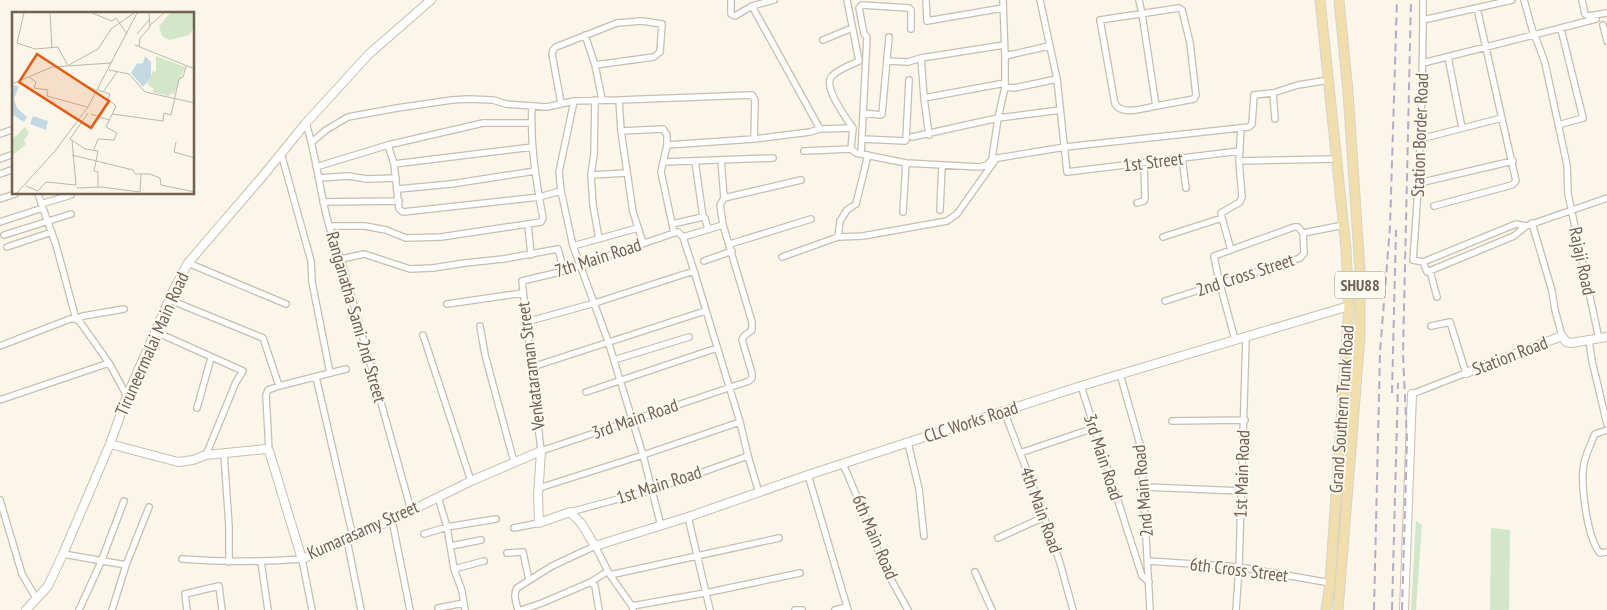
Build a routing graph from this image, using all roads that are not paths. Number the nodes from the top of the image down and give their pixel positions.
1 (431, 0) edge
2 (731, 0) edge
3 (774, 0) edge
4 (847, 0) edge
5 (926, 0) edge
6 (1002, 0) edge
7 (1040, 0) edge
8 (1140, 0) edge
9 (1320, 0) edge
10 (1339, 0) edge
11 (1423, 0) edge
12 (1508, 0) edge
13 (1524, 0) edge
14 (1582, 0) edge
15 (752, 6) junction
16 (1003, 8) junction
17 (1478, 8) junction
18 (1607, 13) edge
19 (1142, 14) junction
20 (1596, 19) dead end
21 (1423, 20) junction
22 (1603, 25) dead end
23 (852, 28) junction
24 (911, 29) dead end
25 (1560, 29) junction
26 (585, 35) junction
27 (1534, 36) junction
28 (889, 37) dead end
29 (823, 40) dead end
30 (1607, 41) edge
31 (1004, 45) junction
32 (1049, 46) junction
33 (1486, 48) junction
34 (1005, 56) junction
35 (1448, 57) junction
36 (921, 58) junction
37 (887, 62) junction
38 (1423, 63) junction
39 (595, 65) junction
40 (1057, 79) junction
41 (909, 80) dead end
42 (1329, 80) junction
43 (1005, 85) junction
44 (1273, 93) junction
45 (924, 98) junction
46 (599, 100) junction
47 (619, 100) junction
48 (574, 101) junction
49 (562, 103) junction
50 (532, 106) junction
51 (1156, 106) junction
52 (1060, 110) junction
53 (863, 113) junction
54 (998, 118) junction
55 (1502, 118) junction
56 (1275, 119) dead end
57 (306, 123) junction
58 (531, 123) junction
59 (1558, 125) junction
60 (853, 128) junction
61 (1462, 128) junction
62 (820, 129) junction
63 (1241, 129) junction
64 (12, 130) edge
65 (621, 131) junction
66 (0, 134) edge
67 (929, 134) junction
68 (912, 137) dead end
69 (754, 139) junction
70 (862, 139) junction
71 (1420, 139) junction
72 (312, 142) junction
73 (388, 145) junction
74 (667, 145) junction
75 (533, 147) junction
76 (1065, 147) junction
77 (851, 149) junction
78 (1240, 151) junction
79 (804, 152) dead end
80 (281, 154) junction
81 (864, 154) junction
82 (12, 155) edge
83 (773, 158) dead end
84 (1182, 158) junction
85 (0, 159) edge
86 (994, 159) junction
87 (1336, 159) junction
88 (721, 160) junction
89 (1512, 161) junction
90 (663, 162) junction
91 (695, 162) junction
92 (1239, 162) junction
93 (906, 163) junction
94 (1144, 163) junction
95 (394, 164) junction
96 (942, 165) junction
97 (316, 167) junction
98 (12, 170) edge
99 (535, 171) junction
100 (627, 173) junction
101 (0, 174) edge
102 (591, 175) junction
103 (319, 178) junction
104 (396, 178) junction
105 (801, 180) dead end
106 (1419, 183) junction
107 (1186, 188) dead end
108 (398, 189) junction
109 (561, 190) junction
110 (12, 195) edge
111 (38, 195) edge
112 (71, 195) dead end
113 (539, 197) junction
114 (724, 198) junction
115 (1607, 198) edge
116 (0, 199) edge
117 (398, 201) junction
118 (323, 202) junction
119 (1137, 204) dead end
120 (42, 206) junction
121 (1434, 206) dead end
122 (940, 210) dead end
123 (1572, 211) junction
124 (904, 212) dead end
125 (71, 214) dead end
126 (703, 217) junction
127 (1222, 218) junction
128 (811, 219) dead end
129 (47, 220) junction
130 (0, 222) edge
131 (1532, 223) junction
132 (672, 224) junction
133 (528, 225) junction
134 (723, 225) junction
135 (1344, 225) junction
136 (328, 226) junction
137 (1526, 226) junction
138 (638, 228) junction
139 (708, 229) junction
140 (52, 232) junction
141 (674, 233) junction
142 (1303, 233) junction
143 (4, 235) dead end
144 (1163, 236) dead end
145 (682, 237) junction
146 (838, 237) junction
147 (599, 239) junction
148 (643, 243) junction
149 (730, 244) junction
150 (573, 246) junction
151 (7, 247) dead end
152 (1231, 250) junction
153 (732, 251) junction
154 (531, 255) junction
155 (782, 256) dead end
156 (341, 259) junction
157 (704, 261) dead end
158 (1423, 262) junction
159 (188, 263) junction
160 (581, 266) junction
161 (564, 271) junction
162 (694, 271) junction
163 (1430, 271) junction
164 (522, 281) joint
165 (1219, 284) junction
166 (523, 293) junction
167 (1437, 297) dead end
168 (170, 300) junction
169 (1165, 300) dead end
170 (595, 303) junction
171 (286, 304) dead end
172 (447, 304) dead end
173 (1349, 306) junction
174 (124, 309) dead end
175 (705, 311) junction
176 (76, 319) junction
177 (526, 322) junction
178 (480, 326) dead end
179 (1431, 326) dead end
180 (156, 332) junction
181 (423, 335) dead end
182 (1562, 336) junction
183 (689, 337) dead end
184 (1246, 338) junction
185 (1603, 338) edge
186 (1234, 340) junction
187 (608, 341) junction
188 (1589, 341) junction
189 (0, 346) edge
190 (717, 348) junction
191 (211, 358) junction
192 (614, 360) junction
193 (109, 363) junction
194 (532, 368) junction
195 (346, 369) dead end
196 (330, 373) junction
197 (1466, 373) junction
198 (1120, 374) junction
199 (316, 377) junction
200 (620, 380) junction
201 (279, 386) junction
202 (1081, 386) junction
203 (729, 388) junction
204 (586, 392) dead end
205 (1412, 394) joint
206 (127, 396) junction
207 (0, 400) edge
208 (1605, 401) edge
209 (197, 408) dead end
210 (1004, 411) junction
211 (1244, 420) junction
212 (631, 421) junction
213 (1172, 421) dead end
214 (740, 422) junction
215 (1607, 424) edge
216 (1094, 428) junction
217 (1607, 430) edge
218 (908, 443) junction
219 (110, 444) junction
220 (270, 451) junction
221 (541, 451) junction
222 (224, 454) junction
223 (1020, 454) junction
224 (206, 455) junction
225 (643, 455) junction
226 (748, 456) junction
227 (514, 462) junction
228 (844, 464) junction
229 (808, 476) junction
230 (471, 480) junction
231 (1145, 487) junction
232 (539, 488) junction
233 (652, 490) junction
234 (1241, 491) junction
235 (759, 493) junction
236 (438, 497) junction
237 (0, 500) edge
238 (124, 501) dead end
239 (149, 508) dead end
240 (411, 510) junction
241 (570, 512) junction
242 (688, 517) junction
243 (1044, 517) junction
244 (496, 519) dead end
245 (392, 520) junction
246 (539, 523) junction
247 (662, 526) junction
248 (447, 527) junction
249 (514, 528) dead end
250 (424, 534) dead end
251 (924, 536) dead end
252 (350, 538) junction
253 (779, 538) dead end
254 (998, 538) dead end
255 (481, 540) dead end
256 (451, 546) junction
257 (595, 546) junction
258 (1607, 552) edge
259 (508, 553) dead end
260 (63, 554) junction
261 (697, 556) junction
262 (182, 559) dead end
263 (302, 559) junction
264 (484, 561) dead end
265 (1148, 561) junction
266 (101, 562) junction
267 (229, 562) junction
268 (261, 562) junction
269 (126, 565) junction
270 (1239, 567) junction
271 (454, 569) junction
272 (975, 572) dead end
273 (609, 573) junction
274 (800, 573) dead end
275 (529, 580) junction
276 (591, 582) junction
277 (1149, 582) junction
278 (1330, 583) junction
279 (1341, 585) junction
280 (705, 593) junction
281 (36, 598) junction
282 (464, 603) junction
283 (542, 607) edge
284 (438, 608) dead end
285 (633, 608) edge
286 (848, 608) edge
287 (26, 610) edge
288 (79, 610) edge
289 (112, 610) edge
290 (187, 610) edge
291 (222, 610) edge
292 (268, 610) edge
293 (312, 610) edge
294 (362, 610) edge
295 (410, 610) edge
296 (465, 610) edge
297 (519, 610) edge
298 (599, 610) edge
299 (710, 610) edge
300 (795, 610) edge
301 (802, 610) edge
302 (835, 610) edge
303 (908, 610) edge
304 (992, 610) edge
305 (1073, 610) edge
306 (1150, 610) edge
307 (1236, 610) edge
308 (1326, 610) edge
309 (1338, 610) edge
310 (1404, 610) edge

1 - 57 street, Tiruneermalai Main Road
2 - 15 street
3 - 15 street
4 - 23 street
5 - 16 street
6 - 16 street
7 - 32 street
8 - 19 street
9 - 42 main road, Grand Southern Trunk Road / SHU88
10 - 279 main road, Grand Southern Trunk Road / SHU88
11 - 21 street, Station Border Road
12 - 17 street
13 - 27 street, Rajaji Road
14 - 18 street
15 - 62 street
16 - 31 street
17 - 21 street
17 - 33 street
19 - 51 street
19 - 51 street
19 - 51 street
20 - 25 street
21 - 38 street, Station Border Road
22 - 30 street
23 - 29 street
23 - 60 street
24 - 53 street
25 - 27 street
25 - 59 street
26 - 39 street
26 - 39 street
26 - 49 street
27 - 33 street
27 - 59 street, Rajaji Road
28 - 37 street
31 - 34 street
31 - 36 street
32 - 34 street
32 - 40 street
33 - 35 street
33 - 55 street
34 - 43 street
35 - 38 street
35 - 61 street
36 - 37 street
36 - 45 street
37 - 53 street
38 - 71 street, Station Border Road
39 - 46 street
40 - 43 street
40 - 52 street
41 - 70 street
42 - 44 street
42 - 87 main road, Grand Southern Trunk Road / SHU88
43 - 45 street
43 - 54 street
44 - 56 street
44 - 63 street
45 - 67 street
46 - 47 street
46 - 48 street
46 - 102 street
47 - 65 street
47 - 69 street
48 - 49 street
48 - 109 street
49 - 50 street
50 - 58 street
50 - 72 street
52 - 54 street
52 - 76 street
53 - 70 street
54 - 67 street
54 - 86 street
55 - 61 street
55 - 89 street
57 - 72 street, Ranganatha Sami 2nd Street
57 - 80 street, Tiruneermalai Main Road
58 - 73 street
58 - 75 street
59 - 123 street, Rajaji Road
60 - 62 street
60 - 77 street
61 - 71 street
62 - 69 street
63 - 76 street
63 - 78 street
64 - 66 street
65 - 74 street
65 - 100 street
67 - 68 street
69 - 74 street
70 - 81 street
71 - 106 street, Station Border Road
72 - 97 street, Ranganatha Sami 2nd Street
73 - 95 street
73 - 97 street
74 - 90 street
75 - 95 street
75 - 99 street
76 - 86 street
76 - 94 street, 1st Street
77 - 79 street
77 - 81 street
78 - 84 street, 1st Street
78 - 92 street
80 - 159 street, Tiruneermalai Main Road
80 - 196 street
81 - 93 street
81 - 146 street
82 - 85 street
83 - 88 street
84 - 94 street, 1st Street
84 - 107 street
86 - 96 street
86 - 146 street
87 - 92 street
87 - 135 main road, Grand Southern Trunk Road / SHU88
88 - 91 street
88 - 114 street
89 - 106 street
89 - 121 street
90 - 91 street
90 - 132 street
91 - 126 street
92 - 127 street
93 - 96 street
93 - 124 street
94 - 119 street
95 - 104 street
96 - 122 street
97 - 103 street, Ranganatha Sami 2nd Street
98 - 101 street
99 - 108 street
99 - 113 street
100 - 102 street
100 - 138 street
102 - 147 street
103 - 104 street
103 - 118 street, Ranganatha Sami 2nd Street
104 - 108 street
105 - 114 street
106 - 158 street, Station Border Road
108 - 117 street
109 - 113 street
109 - 150 street
110 - 116 street
111 - 120 street
112 - 120 street
113 - 117 street
113 - 133 street
114 - 134 street
115 - 123 street
117 - 118 street
118 - 136 street, Ranganatha Sami 2nd Street
120 - 129 street
120 - 130 street
123 - 131 street
123 - 185 street, Rajaji Road
125 - 129 street
126 - 132 street
126 - 139 street
127 - 144 street
127 - 152 street
128 - 149 street
129 - 140 street
129 - 143 street
131 - 137 street
131 - 182 street
132 - 141 street
133 - 136 street
133 - 154 street
134 - 139 street
134 - 149 street
135 - 142 street
135 - 173 main road, Grand Southern Trunk Road / SHU88
136 - 156 street, Ranganatha Sami 2nd Street
137 - 158 street
137 - 163 street
138 - 147 street
138 - 148 street
139 - 145 street
140 - 151 street
140 - 176 street
141 - 145 street
141 - 148 street, 7th Main Road
142 - 152 street
142 - 165 street, 2nd Cross Street
145 - 162 street
146 - 155 street
147 - 150 street
148 - 160 street, 7th Main Road
149 - 153 street
150 - 160 street
152 - 165 street
153 - 157 street
153 - 203 street, 3rd Main Road
154 - 156 street
154 - 161 street
156 - 240 street, Ranganatha Sami 2nd Street
158 - 163 street
159 - 168 street, Tiruneermalai Main Road
159 - 171 street
160 - 161 street, 7th Main Road
160 - 170 street
161 - 164 street, 7th Main Road
162 - 170 street
162 - 175 street
163 - 167 street
164 - 166 street, Venkataraman Street
165 - 169 street, 2nd Cross Street
165 - 186 street
166 - 172 street
166 - 177 street, Venkataraman Street
168 - 180 street, Tiruneermalai Main Road
168 - 201 street
170 - 177 street
170 - 187 street
173 - 184 street, CLC Works Road
173 - 278 main road, Grand Southern Trunk Road / SHU88
174 - 176 street
175 - 187 street
175 - 190 street
176 - 189 street
176 - 193 street
177 - 194 street, Venkataraman Street
178 - 227 street
179 - 197 street
180 - 191 street
180 - 206 street, Tiruneermalai Main Road
181 - 230 street
182 - 188 street, Station Road
182 - 197 street, Station Road
183 - 192 street
184 - 186 street, CLC Works Road
184 - 211 street, 1st Main Road
185 - 188 street, Station Road
186 - 198 street, CLC Works Road
187 - 192 street
187 - 194 street
188 - 208 street
190 - 200 street
190 - 203 street
191 - 209 street
191 - 224 street
192 - 200 street
193 - 206 street
193 - 207 street
194 - 221 street, Venkataraman Street
195 - 196 street
196 - 199 street
197 - 205 street, Station Road
198 - 202 street, CLC Works Road
198 - 231 street, 2nd Main Road
199 - 201 street
199 - 252 street
200 - 204 street
200 - 212 street
201 - 220 street
202 - 210 street, CLC Works Road
202 - 216 street, 3rd Main Road
203 - 212 street, 3rd Main Road
203 - 214 street
205 - 310 street
206 - 219 street, Tiruneermalai Main Road
208 - 215 street
210 - 218 street, CLC Works Road
210 - 223 street, 4th Main Road
211 - 213 street
211 - 234 street, 1st Main Road
212 - 221 street, 3rd Main Road
212 - 225 street
214 - 225 street
214 - 226 street
216 - 223 street
216 - 277 street, 3rd Main Road
217 - 258 street
218 - 228 street, CLC Works Road
218 - 251 street
219 - 224 street
219 - 260 street, Tiruneermalai Main Road
220 - 222 street
220 - 263 street, Kumarasamy Street
221 - 227 street, Kumarasamy Street
221 - 232 street
222 - 224 street
222 - 267 street
223 - 243 street, 4th Main Road
225 - 232 street
225 - 233 street
226 - 233 street, 1st Main Road
226 - 235 street
227 - 230 street, Kumarasamy Street
228 - 229 street, CLC Works Road
228 - 303 street, 6th Main Road
229 - 235 street, CLC Works Road
229 - 286 street
230 - 236 street, Kumarasamy Street
231 - 234 street
231 - 265 street, 2nd Main Road
232 - 246 street
233 - 241 street, 1st Main Road
233 - 247 street
234 - 270 street, 1st Main Road
235 - 242 street, CLC Works Road
236 - 240 street, Kumarasamy Street
236 - 248 street
237 - 281 street
238 - 266 street
239 - 269 street
240 - 245 street, Kumarasamy Street
241 - 246 street
241 - 257 street
242 - 247 street, CLC Works Road
242 - 261 street
243 - 254 street
243 - 305 street, 4th Main Road
244 - 248 street
245 - 252 street, Kumarasamy Street
245 - 295 street
246 - 249 street
247 - 257 street, CLC Works Road
248 - 250 street
248 - 256 street
252 - 263 street, Kumarasamy Street
252 - 294 street
253 - 261 street
255 - 256 street
256 - 271 street
257 - 273 street
257 - 275 street
259 - 275 street
260 - 266 street
260 - 281 street, Tiruneermalai Main Road
261 - 273 street
261 - 280 street
262 - 267 street
263 - 268 street
263 - 293 street
264 - 271 street
265 - 270 street, 6th Cross Street
265 - 277 street, 2nd Main Road
266 - 269 street
266 - 288 street
267 - 268 street
268 - 292 street
269 - 289 street
270 - 278 street, 6th Cross Street
270 - 307 street, 1st Main Road
271 - 282 street
272 - 304 street
273 - 276 street
273 - 285 street
274 - 280 street
275 - 297 street
276 - 283 street
276 - 298 street
277 - 306 street, 2nd Main Road
278 - 279 street, 6th Cross Street
278 - 308 main road, Grand Southern Trunk Road / SHU88
279 - 309 main road, Grand Southern Trunk Road / SHU88
280 - 285 street
280 - 299 street
281 - 287 street, Tiruneermalai Main Road
282 - 284 street
282 - 296 street
283 - 297 street
286 - 302 street
290 - 291 street
300 - 301 street

